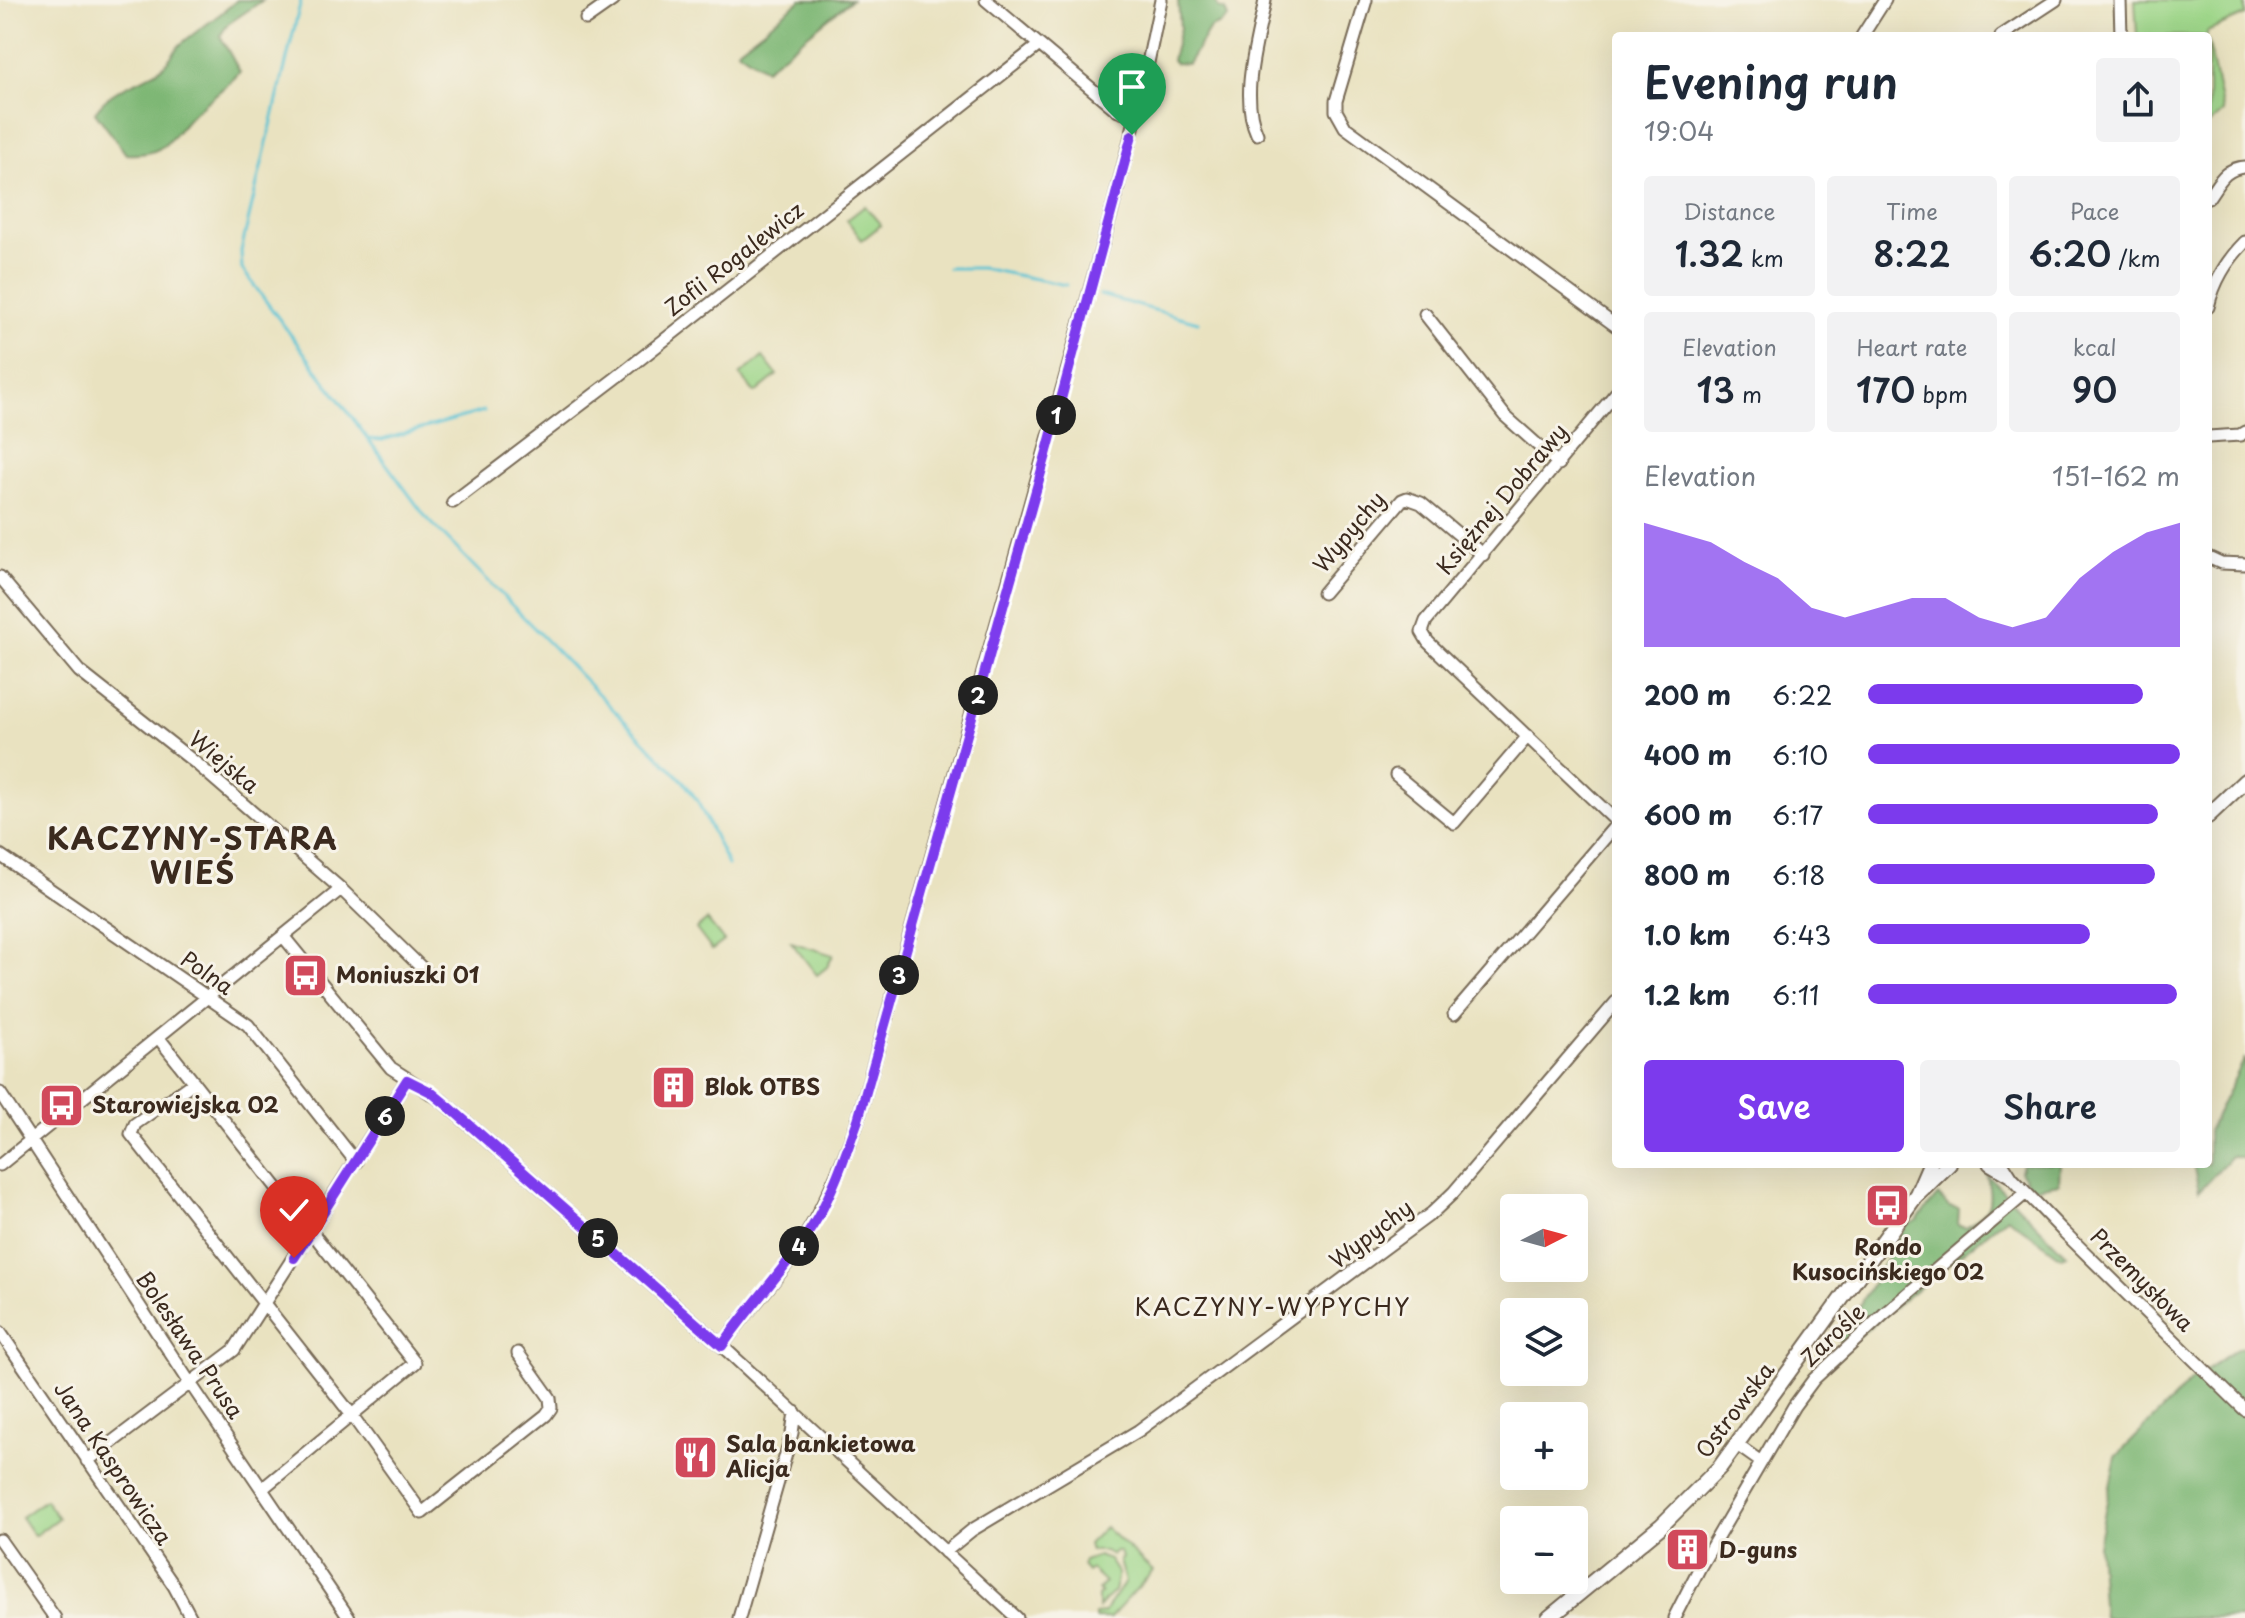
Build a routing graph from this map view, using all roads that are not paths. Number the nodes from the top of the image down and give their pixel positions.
1 (613, 0) edge
2 (986, 0) edge
3 (1161, 0) edge
4 (1265, 0) edge
5 (1366, 0) edge
6 (1885, 0) edge
7 (2120, 0) edge
8 (2052, 1) edge
9 (586, 19) dead end
10 (1865, 32) edge
11 (2007, 32) edge
12 (2121, 32) edge
13 (1038, 46) junction
14 (1136, 117) junction
15 (1257, 134) dead end
16 (2245, 167) edge
17 (2212, 192) edge
18 (2245, 242) edge
19 (2212, 295) edge
20 (1425, 314) dead end
21 (1612, 323) edge
22 (1612, 398) edge
23 (2245, 432) edge
24 (2212, 437) edge
25 (1559, 464) junction
26 (453, 502) dead end
27 (1483, 555) junction
28 (2212, 558) edge
29 (2245, 564) edge
30 (0, 577) edge
31 (1323, 593) dead end
32 (1528, 736) junction
33 (1396, 775) dead end
34 (2245, 781) edge
35 (2212, 812) edge
36 (1612, 819) edge
37 (1612, 828) edge
38 (0, 855) edge
39 (341, 889) junction
40 (283, 936) junction
41 (428, 974) dead end
42 (208, 997) junction
43 (1612, 1007) edge
44 (1454, 1014) dead end
45 (158, 1037) junction
46 (407, 1080) junction
47 (194, 1082) junction
48 (0, 1093) edge
49 (30, 1140) junction
50 (356, 1162) junction
51 (0, 1165) edge
52 (1928, 1168) edge
53 (1945, 1168) edge
54 (1996, 1168) edge
55 (2006, 1168) edge
56 (2012, 1178) junction
57 (2026, 1193) junction
58 (1917, 1194) junction
59 (311, 1231) junction
60 (264, 1305) junction
61 (0, 1332) edge
62 (722, 1346) junction
63 (518, 1353) dead end
64 (190, 1383) junction
65 (2245, 1410) edge
66 (795, 1412) junction
67 (351, 1414) junction
68 (1737, 1445) junction
69 (87, 1461) junction
70 (1761, 1462) junction
71 (262, 1489) junction
72 (0, 1540) edge
73 (945, 1552) junction
74 (55, 1618) edge
75 (191, 1618) edge
76 (349, 1618) edge
77 (739, 1618) edge
78 (1017, 1618) edge
79 (1549, 1618) edge
80 (1674, 1618) edge

1 - 9 street
2 - 13 street
3 - 14 street
4 - 15 street
5 - 21 street
6 - 10 street
7 - 12 street
8 - 11 street
13 - 14 street
13 - 26 street, Zofii Rogalewicz
14 - 62 street
16 - 17 street
18 - 19 street
20 - 25 street
22 - 25 street, Księżnej Dobrawy
23 - 24 street
25 - 27 street, Księżnej Dobrawy
27 - 31 street, Wypychy
27 - 32 street, Księżnej Dobrawy
28 - 29 street
30 - 39 street, Wiejska
32 - 33 street
32 - 36 street
34 - 35 main road
37 - 44 street
38 - 42 street, Polna
39 - 40 street
39 - 41 street, Wiejska
40 - 42 street
40 - 46 street
42 - 45 street
42 - 50 street, Polna
43 - 73 street, Wypychy
45 - 47 street
45 - 49 street
46 - 50 street
46 - 62 street
47 - 59 street
47 - 60 street
48 - 49 street, Bolesława Prusa
49 - 51 street
49 - 64 street, Bolesława Prusa
50 - 59 street
52 - 58 main road, Ostrowska
53 - 58 main road, Ostrowska
54 - 56 street, Przemysłowa
55 - 56 street, Przemysłowa
56 - 57 street, Przemysłowa
57 - 65 street, Przemysłowa
57 - 70 street, Zarośle
58 - 68 main road, Ostrowska
59 - 60 street
59 - 67 street
60 - 64 street
60 - 67 street
61 - 69 street, Jana Kasprowicza
62 - 66 street
63 - 67 street
64 - 69 street
64 - 71 street, Bolesława Prusa
66 - 73 street
66 - 77 street
67 - 71 street
68 - 70 street
68 - 79 main road, Ostrowska
69 - 75 street, Jana Kasprowicza
70 - 80 street, Zarośle
71 - 76 street, Bolesława Prusa
72 - 74 street
73 - 78 street

